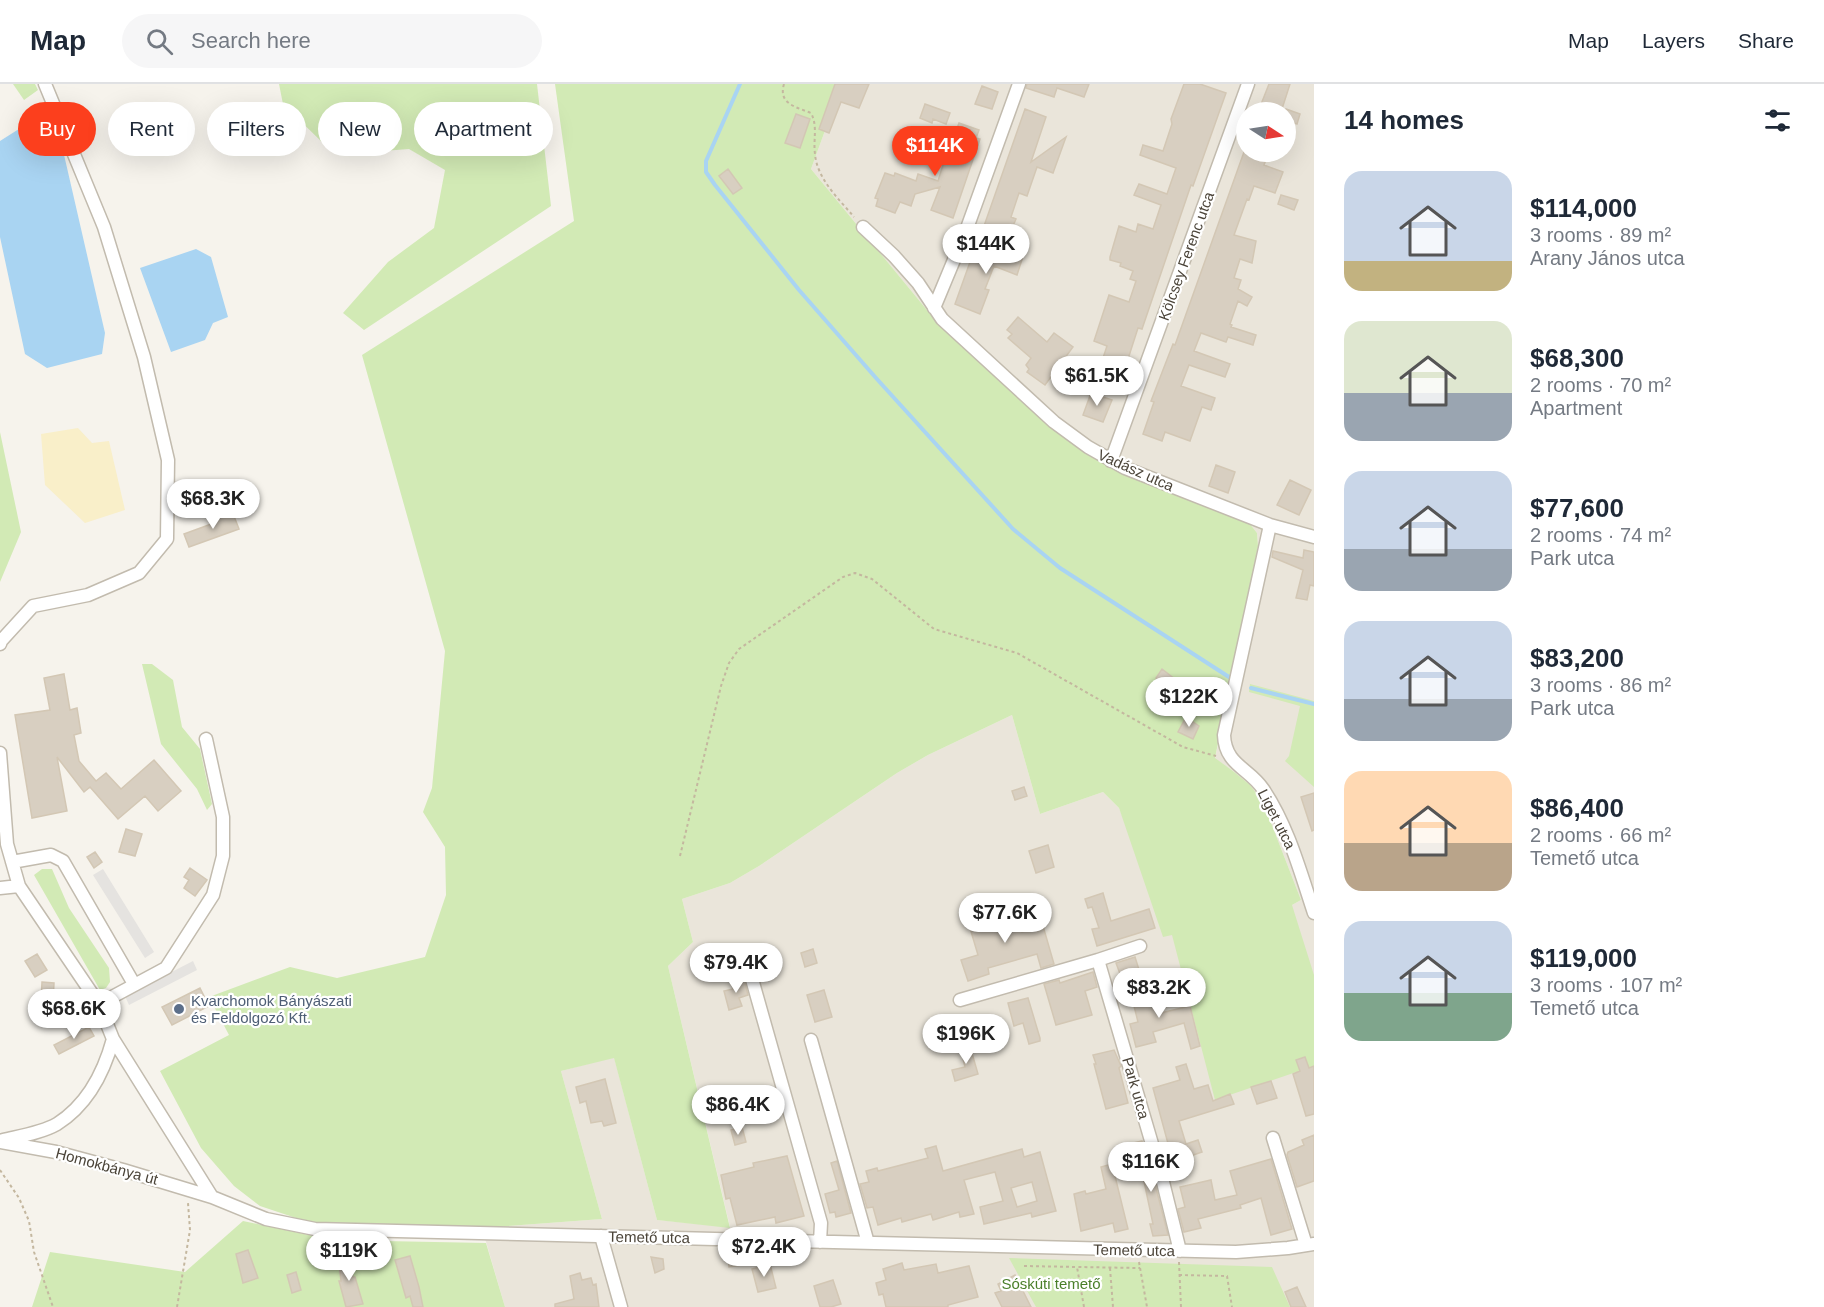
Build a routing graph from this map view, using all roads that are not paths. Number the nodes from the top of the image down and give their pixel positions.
1 (45, 84) edge
2 (1019, 84) edge
3 (1248, 84) edge
4 (863, 227) road end
5 (934, 308) junction
6 (1111, 461) junction
7 (1270, 525) junction
8 (1314, 537) edge
9 (0, 644) edge
10 (206, 738) dead end
11 (0, 753) edge
12 (12, 862) junction
13 (19, 886) junction
14 (0, 888) edge
15 (1314, 913) edge
16 (1140, 946) dead end
17 (1098, 960) junction
18 (752, 979) dead end
19 (134, 984) junction
20 (960, 1000) dead end
21 (99, 1004) junction
22 (113, 1039) junction
23 (811, 1040) dead end
24 (1273, 1138) dead end
25 (0, 1141) edge
26 (212, 1197) junction
27 (601, 1236) junction
28 (820, 1242) junction
29 (868, 1243) junction
30 (1310, 1244) edge
31 (1180, 1251) junction
32 (621, 1307) edge

1 - 9 street
2 - 5 street
3 - 6 street, Kölcsey Ferenc utca
4 - 5 street, Vadász utca
5 - 6 street, Vadász utca
6 - 7 street, Vadász utca
7 - 8 street, Vadász utca
7 - 15 street, Liget utca
10 - 19 street
11 - 12 street
12 - 13 street
12 - 19 street
13 - 14 street
13 - 21 street
16 - 17 street
17 - 20 street
17 - 31 street, Park utca
18 - 28 street
19 - 21 street
21 - 22 street
22 - 25 street
22 - 26 street
23 - 29 street
24 - 30 street, Temető utca
25 - 26 street, Homokbánya út
26 - 27 street, Temető utca
27 - 28 street, Temető utca
27 - 32 street
28 - 29 street, Temető utca
29 - 31 street, Temető utca
30 - 31 street, Temető utca

